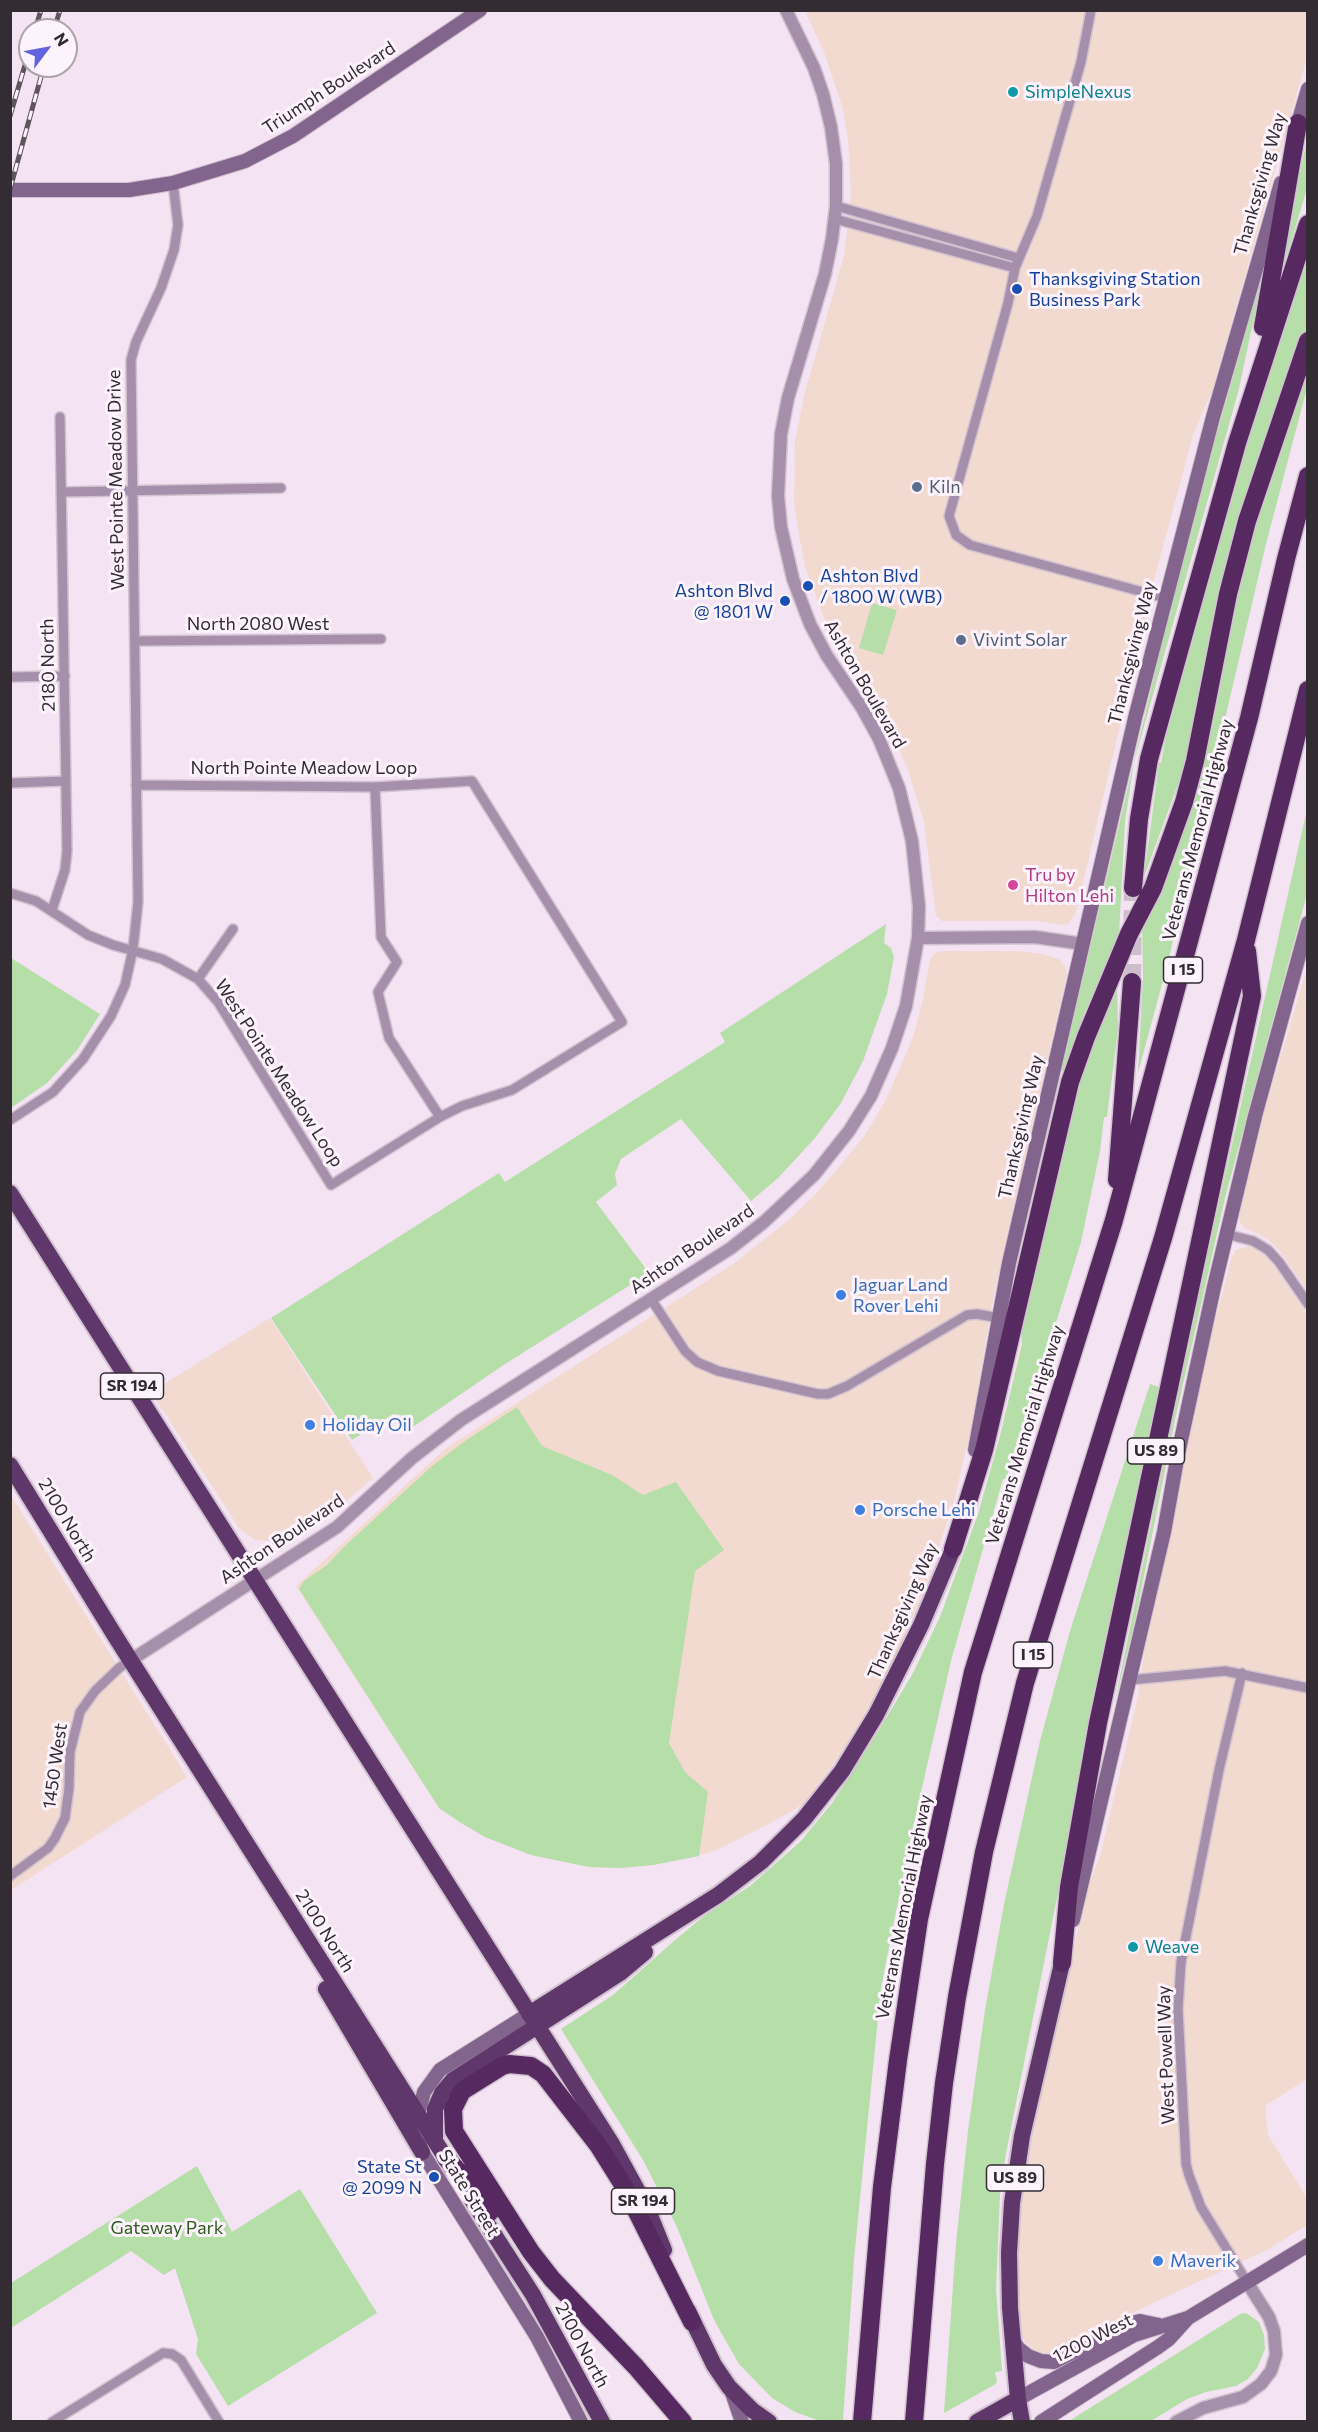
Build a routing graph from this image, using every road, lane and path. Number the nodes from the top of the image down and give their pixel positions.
1 (480, 10) edge
2 (786, 10) edge
3 (1091, 10) edge
4 (1308, 89) edge
5 (1298, 123) junction
6 (173, 183) junction
7 (10, 189) edge
8 (836, 206) junction
9 (835, 219) junction
10 (1308, 224) edge
11 (1016, 263) junction
12 (1308, 341) edge
13 (60, 417) dead end
14 (1237, 443) junction
15 (1308, 476) edge
16 (281, 488) dead end
17 (133, 489) junction
18 (62, 492) junction
19 (1165, 598) junction
20 (381, 639) dead end
21 (135, 641) junction
22 (65, 676) junction
23 (10, 677) edge
24 (1308, 690) edge
25 (66, 781) junction
26 (10, 783) edge
27 (136, 785) junction
28 (375, 787) junction
29 (1133, 888) tunnel mouth
30 (10, 893) edge
31 (51, 910) junction
32 (1308, 923) edge
33 (233, 929) dead end
34 (918, 938) junction
35 (1246, 940) junction
36 (1083, 944) junction
37 (133, 949) junction
38 (198, 979) junction
39 (1132, 982) tunnel mouth
40 (440, 1117) junction
41 (10, 1120) edge
42 (10, 1193) edge
43 (1114, 1220) junction
44 (1226, 1234) junction
45 (651, 1299) junction
46 (1308, 1304) edge
47 (999, 1318) junction
48 (10, 1465) edge
49 (953, 1549) junction
50 (255, 1580) junction
51 (131, 1660) junction
52 (1242, 1673) junction
53 (1130, 1680) junction
54 (1308, 1688) edge
55 (10, 1876) edge
56 (275, 1889) junction
57 (1062, 1963) junction
58 (533, 2020) junction
59 (418, 2115) junction
60 (435, 2152) junction
61 (1308, 2245) edge
62 (552, 2279) junction
63 (1247, 2282) junction
64 (1188, 2318) junction
65 (692, 2322) junction
66 (1161, 2326) junction
67 (1011, 2337) junction
68 (729, 2387) junction
69 (1018, 2398) junction
70 (68, 2412) junction
71 (52, 2421) edge
72 (75, 2421) edge
73 (219, 2421) edge
74 (581, 2421) edge
75 (602, 2421) edge
76 (683, 2421) edge
77 (742, 2421) edge
78 (769, 2421) edge
79 (862, 2421) edge
80 (914, 2421) edge
81 (977, 2421) edge
82 (1022, 2421) edge
83 (1041, 2421) edge
84 (1176, 2421) edge

1 - 6 main road, Triumph Boulevard
2 - 8 street, Ashton Boulevard
3 - 11 street
4 - 5 main road, Thanksgiving Way
5 - 14 highway
5 - 19 main road, Thanksgiving Way
6 - 7 main road, Triumph Boulevard
6 - 17 street, West Pointe Meadow Drive
8 - 9 street, Ashton Boulevard
8 - 11 street
9 - 11 street
9 - 34 street, Ashton Boulevard
10 - 14 highway
11 - 19 street
12 - 49 highway
13 - 18 street, 2180 North
14 - 29 highway
15 - 43 highway, Veterans Memorial Highway / I 15
16 - 17 street
17 - 18 street
17 - 21 street, West Pointe Meadow Drive
18 - 22 street, 2180 North
19 - 36 main road, Thanksgiving Way
20 - 21 street, North 2080 West
21 - 27 street, West Pointe Meadow Drive
22 - 23 street
22 - 25 street, 2180 North
24 - 35 highway, I 15
25 - 26 street
25 - 31 street, 2180 North
27 - 28 street, North Pointe Meadow Loop
27 - 37 street, West Pointe Meadow Drive
28 - 40 street
28 - 40 street, North Pointe Meadow Loop
30 - 31 street, West Pointe Meadow Loop
31 - 37 street, West Pointe Meadow Loop
32 - 44 main road
33 - 38 street
34 - 36 street
34 - 45 street, Ashton Boulevard
35 - 57 highway, US 89
35 - 80 highway, I 15
36 - 47 main road, Thanksgiving Way
37 - 38 street, West Pointe Meadow Loop
37 - 41 street, West Pointe Meadow Drive
38 - 40 street, West Pointe Meadow Loop
39 - 43 highway
42 - 50 highway, SR 194
43 - 79 highway, Veterans Memorial Highway / I 15
44 - 46 street
44 - 53 main road
45 - 47 street
45 - 50 street, Ashton Boulevard
47 - 49 main road, Thanksgiving Way
48 - 51 highway, 2100 North
49 - 58 highway, Thanksgiving Way
50 - 51 street, Ashton Boulevard
50 - 58 highway, SR 194
51 - 55 street, 1450 West
51 - 56 highway, 2100 North
52 - 53 street
52 - 54 street
52 - 63 street, West Powell Way
53 - 57 main road
56 - 59 highway, 2100 North
56 - 60 highway
57 - 67 highway, US 89
58 - 59 main road
58 - 60 highway, Thanksgiving Way
58 - 65 highway, SR 194
59 - 60 highway, 2100 North
60 - 62 highway
60 - 74 main road, State Street
60 - 75 highway, 2100 North
61 - 63 main road, 1200 West
62 - 65 highway
62 - 76 highway
63 - 64 main road, 1200 West
63 - 84 street
64 - 66 main road, 1200 West
64 - 83 main road, 1200 West
65 - 68 highway, SR 194
66 - 67 main road
66 - 69 main road, 1200 West
67 - 69 highway, US 89
68 - 77 main road
68 - 78 highway, SR 194
69 - 81 highway
69 - 82 highway, US 89
70 - 71 street
70 - 72 street
70 - 73 street

